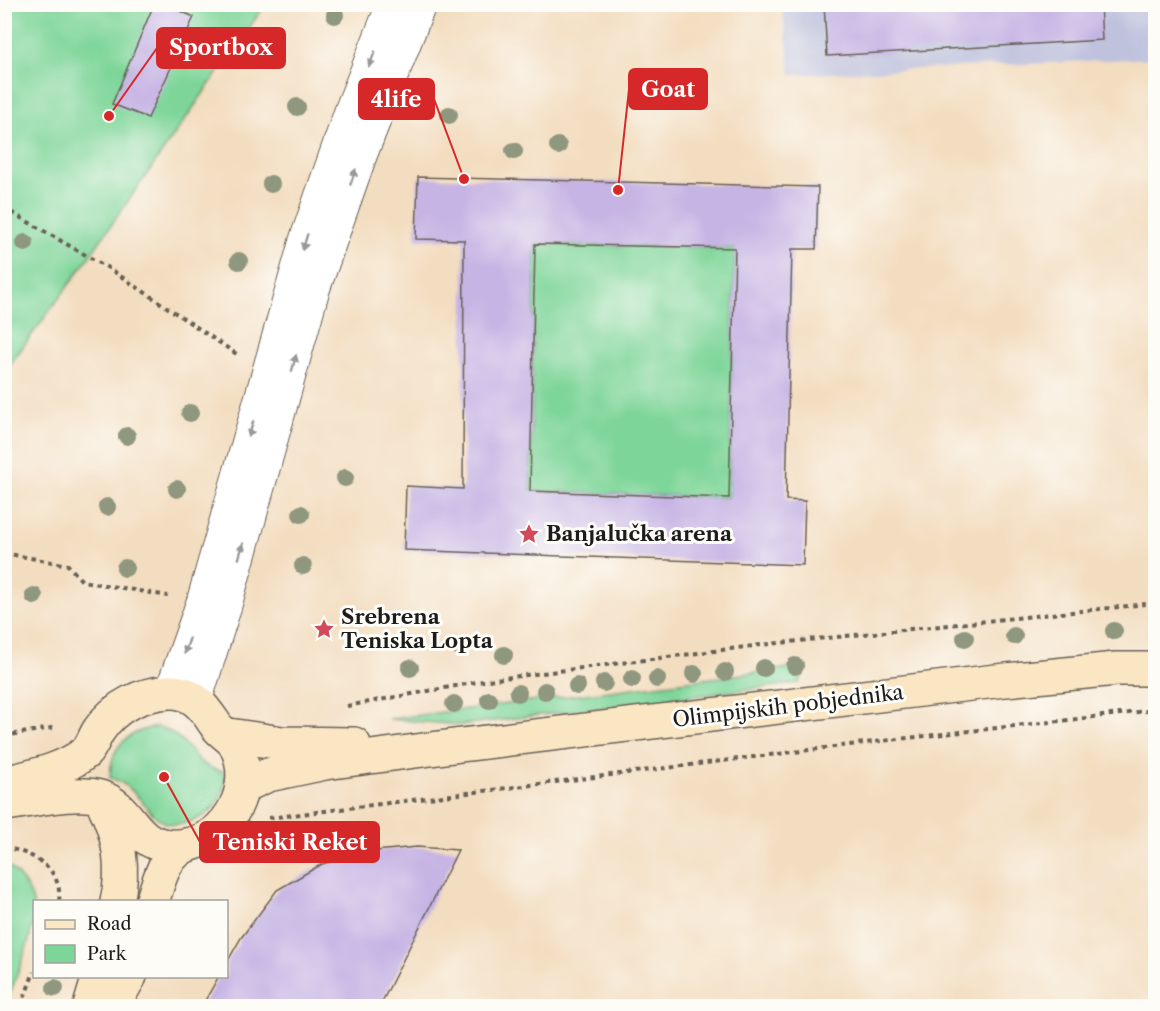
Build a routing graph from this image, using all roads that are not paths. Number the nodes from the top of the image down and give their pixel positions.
1 (393, 4) edge
2 (420, 4) edge
3 (1155, 660) edge
4 (1116, 669) junction
5 (1155, 669) edge
6 (183, 696) junction
7 (132, 713) junction
8 (233, 742) junction
9 (461, 746) junction
10 (94, 751) junction
11 (4, 783) edge
12 (4, 791) edge
13 (253, 799) junction
14 (4, 804) edge
15 (4, 811) edge
16 (100, 811) junction
17 (179, 855) junction
18 (106, 900) edge
19 (117, 900) edge
20 (153, 900) edge
21 (166, 900) edge
22 (89, 978) edge
23 (98, 978) edge
24 (120, 978) edge
25 (129, 978) edge
26 (82, 1006) edge
27 (90, 1006) edge
28 (106, 1006) edge
29 (113, 1006) edge

1 -> 6 street
6 -> 2 street
3 - 4 street, Olimpijskih pobjednika
4 - 5 street, Olimpijskih pobjednika
4 - 9 street, Olimpijskih pobjednika
6 - 7 street, Olimpijskih pobjednika
6 - 8 street
6 - 10 street
7 - 8 street, Olimpijskih pobjednika
7 - 10 street, Olimpijskih pobjednika
8 - 9 street, Olimpijskih pobjednika
8 - 13 street
9 - 13 street, Olimpijskih pobjednika
10 - 11 street, Olimpijskih pobjednika
10 - 12 street, Olimpijskih pobjednika
10 - 16 street, Olimpijskih pobjednika
13 - 17 street
14 - 16 street
15 - 16 street
16 - 17 street
16 - 18 street
16 - 19 street
17 - 20 street
17 - 21 street
22 - 26 street
23 - 27 street
24 - 28 street
25 - 29 street

